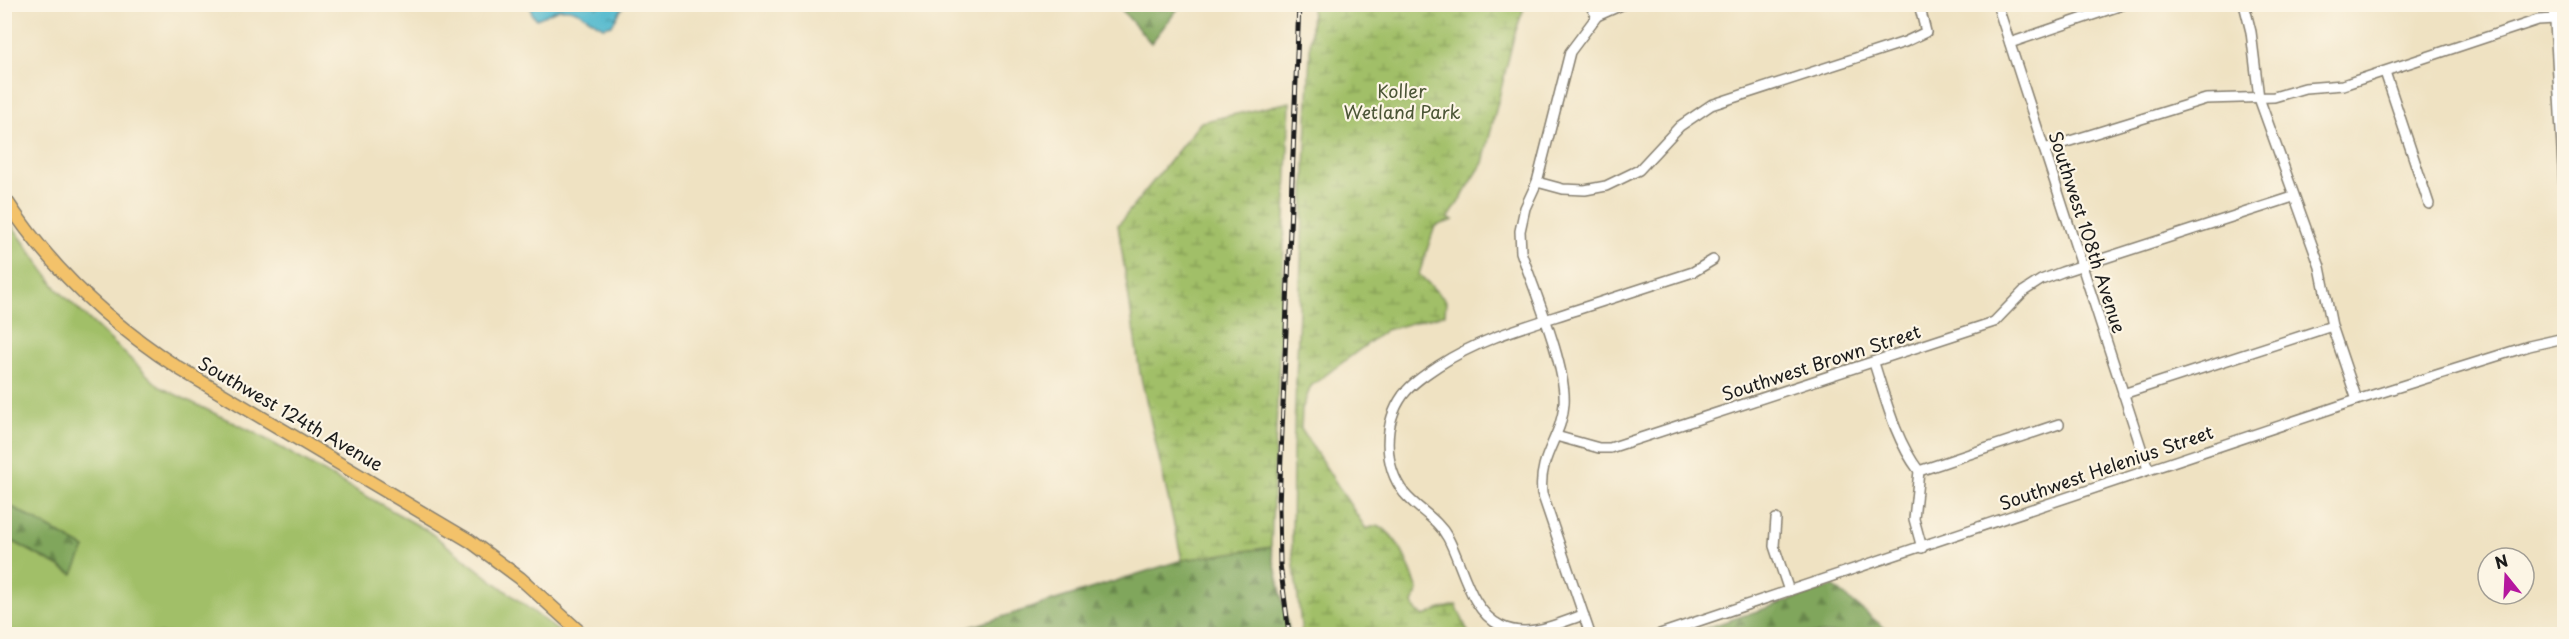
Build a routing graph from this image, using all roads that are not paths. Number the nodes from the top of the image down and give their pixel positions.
1 (1589, 4) edge
2 (1624, 4) edge
3 (1919, 4) edge
4 (1997, 4) edge
5 (2244, 4) edge
6 (2554, 4) edge
7 (2122, 5) edge
8 (1598, 16) junction
9 (2555, 19) junction
10 (2010, 42) junction
11 (2385, 72) junction
12 (2259, 98) junction
13 (2044, 149) junction
14 (1537, 182) junction
15 (2565, 186) edge
16 (2293, 196) junction
17 (4, 197) edge
18 (2429, 204) dead end
19 (1713, 260) dead end
20 (2082, 266) junction
21 (1544, 320) junction
22 (2332, 326) junction
23 (2565, 338) edge
24 (1874, 363) junction
25 (2123, 394) junction
26 (2357, 400) junction
27 (2059, 424) dead end
28 (1556, 436) junction
29 (2148, 469) junction
30 (1919, 471) junction
31 (1776, 519) dead end
32 (1922, 548) junction
33 (1788, 591) junction
34 (1583, 615) junction
35 (582, 634) edge
36 (1590, 634) edge
37 (1660, 634) edge

1 - 8 street
2 - 8 street
3 - 14 street
4 - 10 street, Southwest 108th Avenue
5 - 12 street
6 - 9 street
7 - 10 street
8 - 14 street
9 - 11 street
9 - 15 street
10 - 13 street, Southwest 108th Avenue
11 - 12 street
11 - 18 street
12 - 13 street
12 - 16 street
13 - 20 street, Southwest 108th Avenue
14 - 21 street
16 - 20 street, Southwest Brown Street
16 - 22 street
17 - 35 main road, Southwest 124th Avenue
19 - 21 street
20 - 24 street, Southwest Brown Street
20 - 25 street, Southwest 108th Avenue
21 - 28 street
21 - 34 street
22 - 25 street
22 - 26 street
23 - 26 street, Southwest Helenius Street
24 - 28 street, Southwest Brown Street
24 - 30 street
25 - 29 street, Southwest 108th Avenue
26 - 29 street, Southwest Helenius Street
27 - 30 street
28 - 34 street
29 - 32 street, Southwest Helenius Street
30 - 32 street
31 - 33 street
32 - 33 street, Southwest Helenius Street
33 - 37 street, Southwest Helenius Street
34 - 36 street

